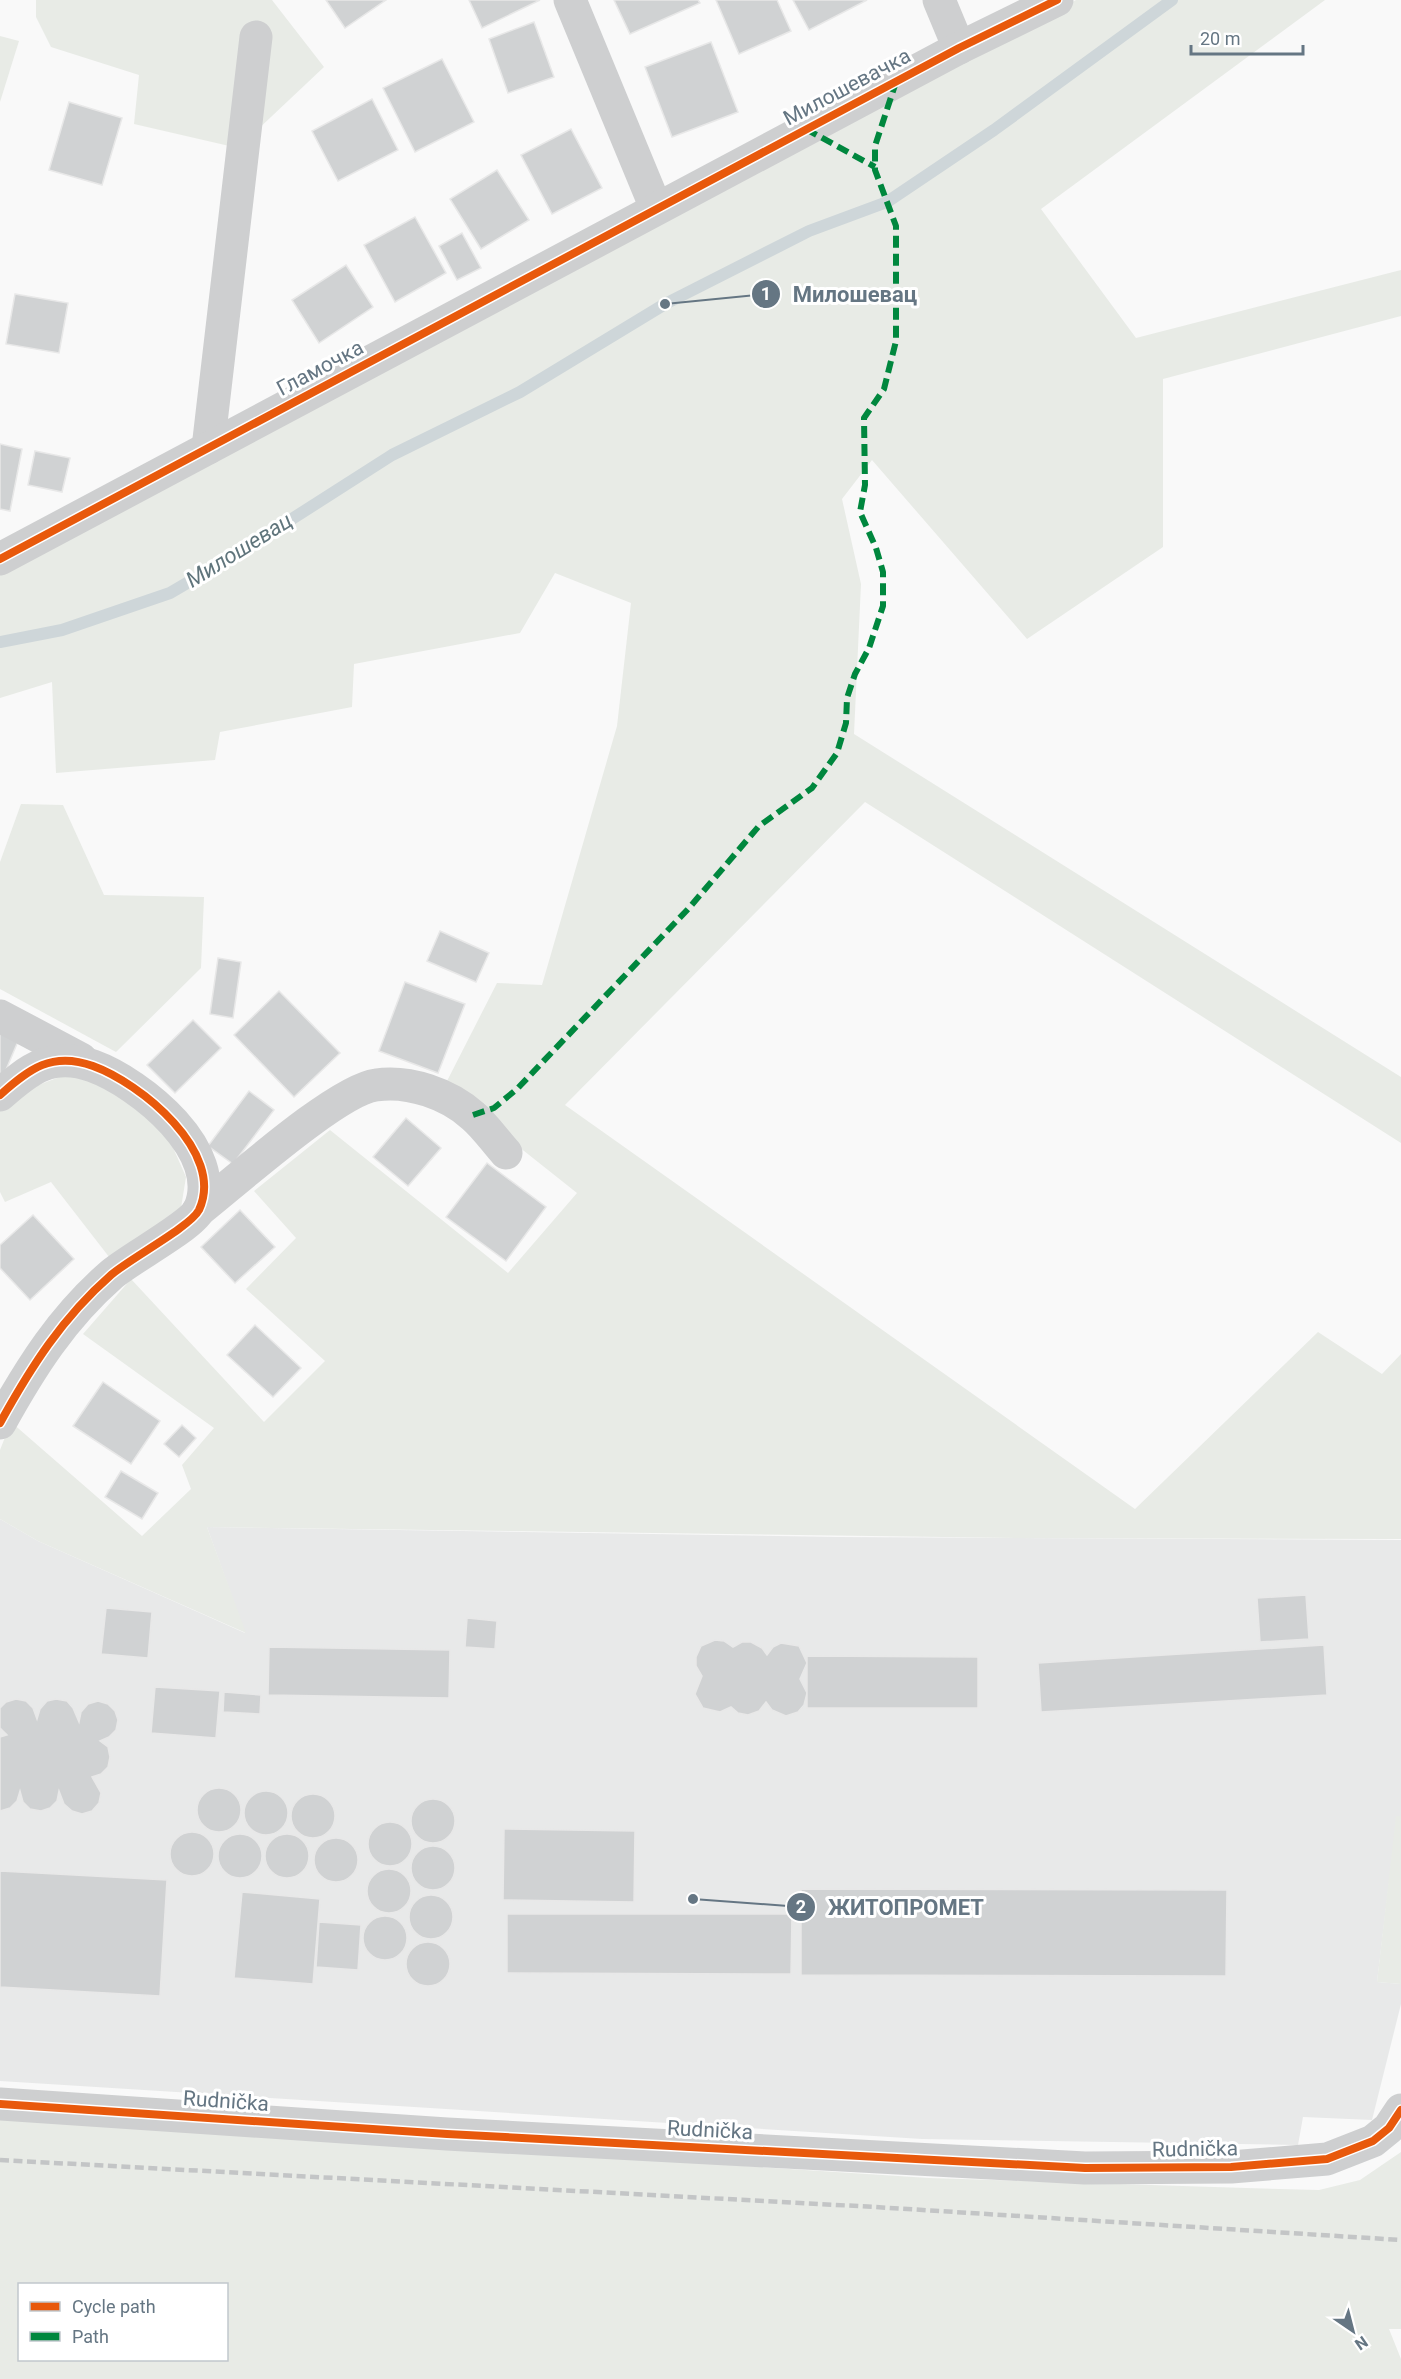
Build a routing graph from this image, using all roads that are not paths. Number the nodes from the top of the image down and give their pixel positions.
1 (570, 0) edge
2 (939, 0) edge
3 (1057, 0) edge
4 (256, 37) dead end
5 (959, 48) junction
6 (656, 208) junction
7 (208, 448) junction
8 (0, 559) edge
9 (0, 1016) edge
10 (92, 1066) junction
11 (0, 1095) edge
12 (506, 1154) dead end
13 (198, 1211) junction
14 (0, 1424) edge
15 (0, 2104) edge
16 (1401, 2110) edge

1 - 6 street
2 - 5 street
3 - 5 street, Милошевачка
4 - 7 street
5 - 6 street, Милошевачка
6 - 7 street, Гламочка
7 - 8 street, Гламочка
9 - 10 street
10 - 11 street
10 - 13 street
12 - 13 street
13 - 14 street
15 - 16 street, Rudnička

